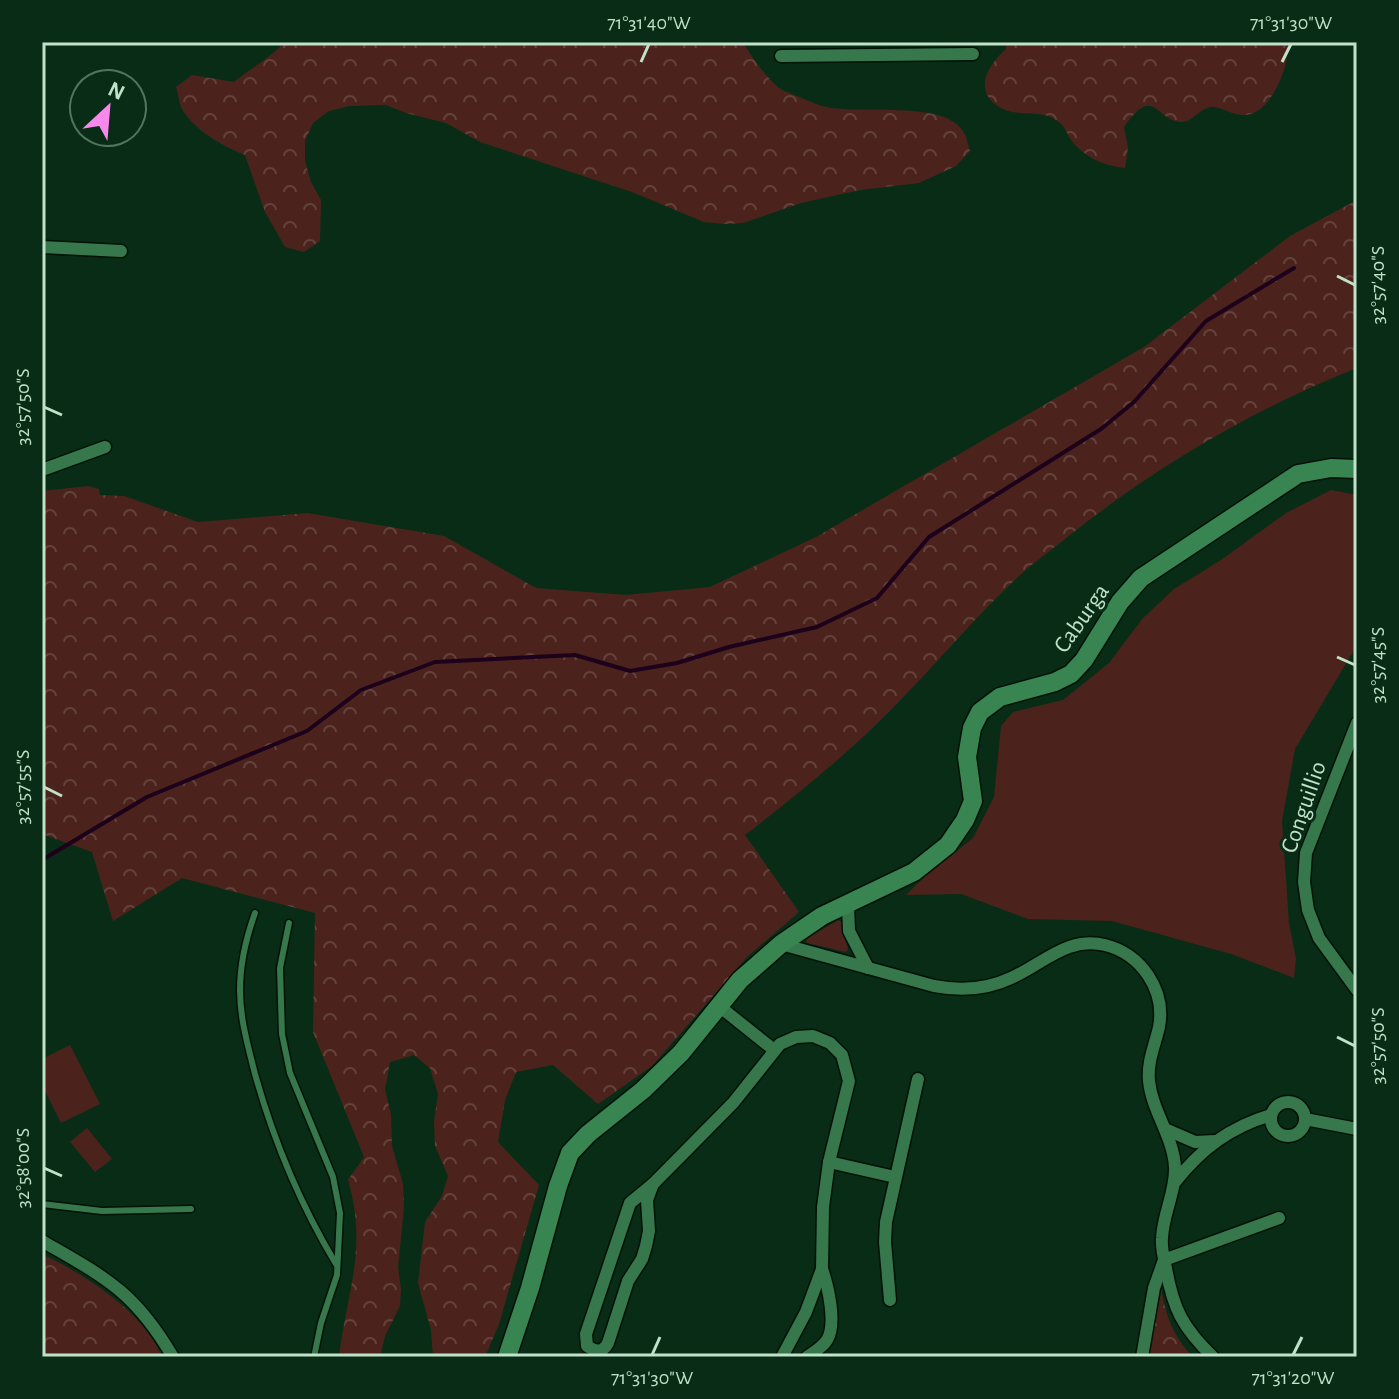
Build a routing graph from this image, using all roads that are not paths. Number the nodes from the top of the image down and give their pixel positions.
1 (870, 48) edge
2 (884, 48) edge
3 (973, 54) dead end
4 (781, 56) dead end
5 (42, 247) edge
6 (121, 251) dead end
7 (105, 447) dead end
8 (1357, 469) edge
9 (42, 470) edge
10 (1357, 723) edge
11 (848, 904) junction
12 (255, 913) dead end
13 (289, 923) dead end
14 (781, 944) junction
15 (868, 968) junction
16 (1357, 990) edge
17 (719, 1006) junction
18 (774, 1050) junction
19 (918, 1079) dead end
20 (1271, 1115) junction
21 (1305, 1119) junction
22 (1165, 1129) junction
23 (1357, 1129) edge
24 (1215, 1141) junction
25 (829, 1162) junction
26 (895, 1177) junction
27 (1175, 1182) junction
28 (653, 1184) junction
29 (42, 1204) edge
30 (191, 1209) dead end
31 (1279, 1218) dead end
32 (42, 1241) edge
33 (1164, 1260) junction
34 (337, 1266) junction
35 (822, 1269) junction
36 (890, 1300) dead end
37 (173, 1357) edge
38 (314, 1357) edge
39 (507, 1357) edge
40 (782, 1357) edge
41 (807, 1357) edge
42 (1142, 1357) edge
43 (1213, 1357) edge

1 - 2 street
1 - 4 street
2 - 3 street
5 - 6 street
7 - 9 street
8 - 11 street, Caburga
10 - 16 street, Conguillio
11 - 14 street, Caburga
11 - 15 street
12 - 34 lane
13 - 34 lane
14 - 15 street
14 - 17 street, Caburga
15 - 22 street
17 - 18 street
17 - 39 street, Caburga
18 - 25 street
18 - 28 street
19 - 26 street
20 - 21 street
20 - 21 street
20 - 24 street
21 - 23 street
22 - 24 street
22 - 27 street
24 - 27 street
25 - 26 street
25 - 35 street
26 - 36 street
27 - 33 street
28 - 28 street
29 - 30 lane
31 - 33 street
32 - 37 street
33 - 42 street
33 - 43 street
34 - 38 lane
35 - 40 street
35 - 41 street

